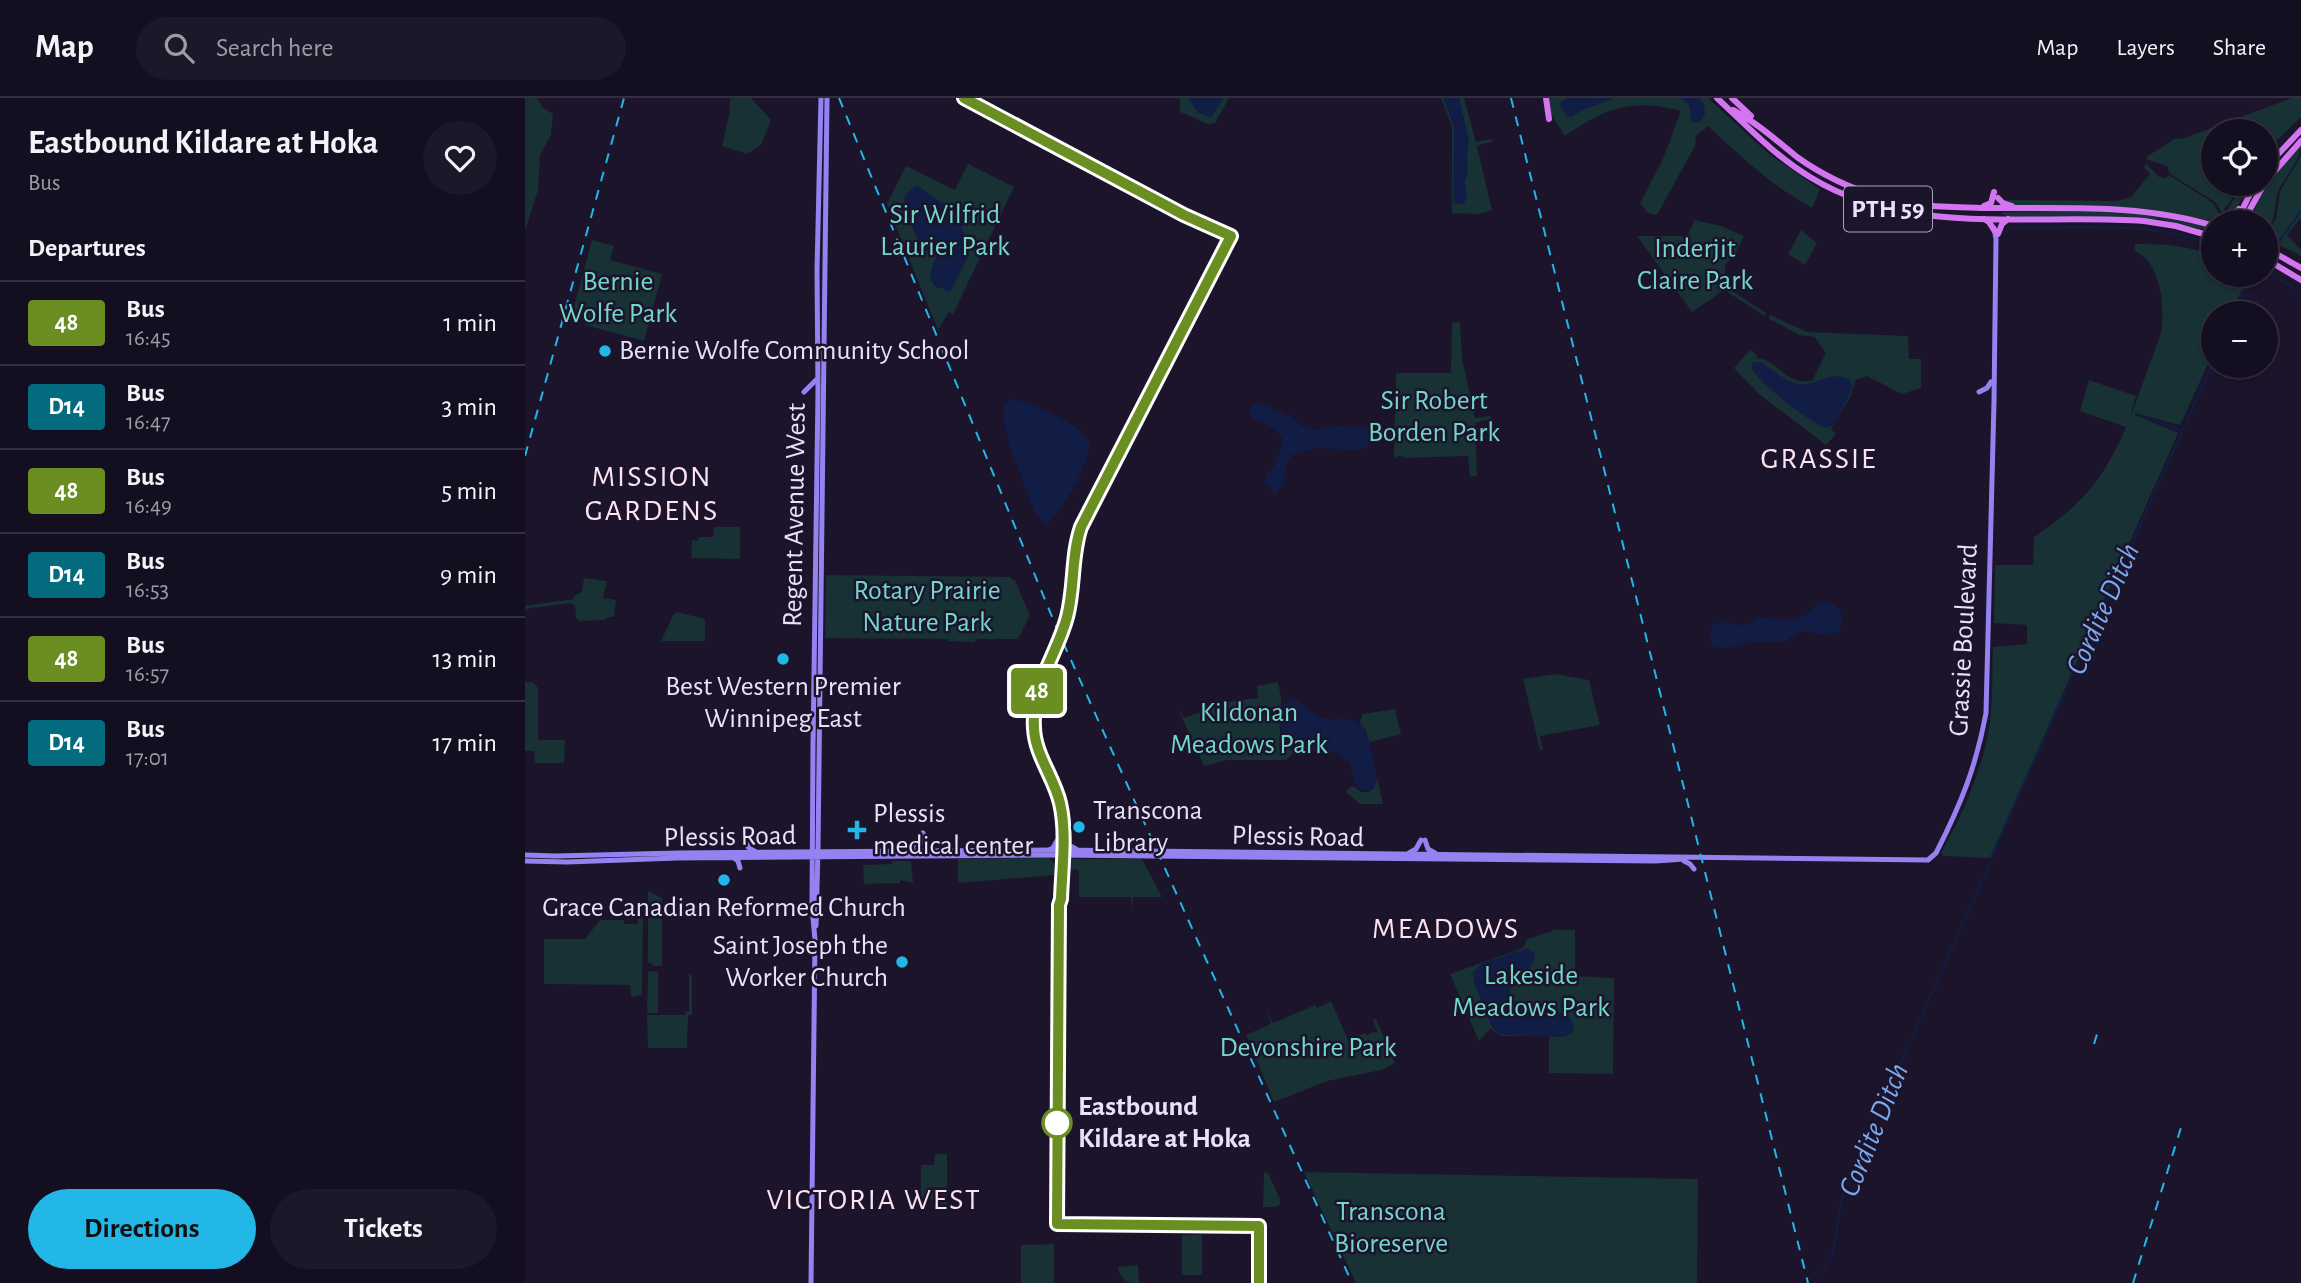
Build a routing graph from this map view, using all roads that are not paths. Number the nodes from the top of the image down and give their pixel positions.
1 (821, 98) edge
2 (827, 98) edge
3 (1546, 98) edge
4 (1717, 98) edge
5 (1732, 98) edge
6 (1725, 106) junction
7 (1549, 119) dead end
8 (1765, 129) junction
9 (2301, 130) edge
10 (2301, 141) edge
11 (822, 142) junction
12 (2278, 154) edge
13 (2278, 167) edge
14 (2257, 196) edge
15 (2252, 204) junction
16 (818, 208) junction
17 (1977, 208) junction
18 (2020, 208) junction
19 (2249, 210) edge
20 (2252, 210) edge
21 (825, 214) junction
22 (1975, 218) junction
23 (1996, 218) junction
24 (2013, 218) junction
25 (2201, 222) edge
26 (2201, 233) edge
27 (1996, 234) junction
28 (2278, 254) edge
29 (2278, 266) edge
30 (2301, 268) edge
31 (2301, 280) edge
32 (1993, 370) junction
33 (818, 377) junction
34 (1991, 382) junction
35 (804, 392) dead end
36 (1979, 392) dead end
37 (1993, 409) junction
38 (817, 726) junction
39 (816, 837) junction
40 (747, 842) dead end
41 (1049, 850) junction
42 (1079, 850) junction
43 (908, 851) junction
44 (934, 851) junction
45 (800, 852) junction
46 (830, 852) junction
47 (759, 853) junction
48 (816, 854) junction
49 (1408, 854) junction
50 (1438, 854) junction
51 (525, 855) edge
52 (731, 857) junction
53 (1692, 858) junction
54 (525, 860) edge
55 (1928, 860) joint
56 (1681, 861) junction
57 (740, 868) dead end
58 (1694, 869) dead end
59 (811, 1283) edge

1 - 11 main road, Regent Avenue West
2 - 11 main road, Regent Avenue West
3 - 7 main road
4 - 6 main road, PTH 59
5 - 8 main road
6 - 8 main road, PTH 59
6 - 22 main road, PTH 59
8 - 17 main road, PTH 59
9 - 12 main road
10 - 13 main road
11 - 16 main road, Regent Avenue West
11 - 21 main road, Regent Avenue West
14 - 15 main road
15 - 19 main road
15 - 20 main road
16 - 21 main road
16 - 33 main road, Regent Avenue West
17 - 18 main road, PTH 59
17 - 18 main road
18 - 25 main road, PTH 59
21 - 38 main road, Regent Avenue West
22 - 23 main road, PTH 59
22 - 27 main road
23 - 24 main road, PTH 59
23 - 27 main road, Grassie Boulevard
24 - 26 main road, PTH 59
24 - 27 main road
27 - 32 main road, Grassie Boulevard
28 - 30 main road
29 - 31 main road
32 - 34 main road, Grassie Boulevard
32 - 37 main road, Grassie Boulevard
33 - 35 main road
33 - 38 main road, Regent Avenue West
34 - 36 main road
34 - 37 main road, Grassie Boulevard
37 - 55 main road, Grassie Boulevard
38 - 39 main road, Regent Avenue West
39 - 45 main road
39 - 46 main road
39 - 48 main road, Regent Avenue West
40 - 47 main road
41 - 42 main road, Plessis Road
41 - 42 main road
41 - 44 main road, Plessis Road
42 - 49 main road, Plessis Road
43 - 44 main road, Plessis Road
43 - 44 main road
43 - 46 main road, Plessis Road
45 - 47 main road, Plessis Road
45 - 48 main road, Plessis Road
46 - 48 main road, Plessis Road
47 - 51 main road, Plessis Road
48 - 52 main road, Plessis Road
48 - 56 main road, Plessis Road
48 - 59 main road, Regent Avenue West
49 - 50 main road, Plessis Road
49 - 50 main road
50 - 53 main road, Plessis Road
52 - 54 main road, Plessis Road
52 - 57 main road
53 - 55 main road, Plessis Road
53 - 56 main road, Plessis Road
56 - 58 main road

